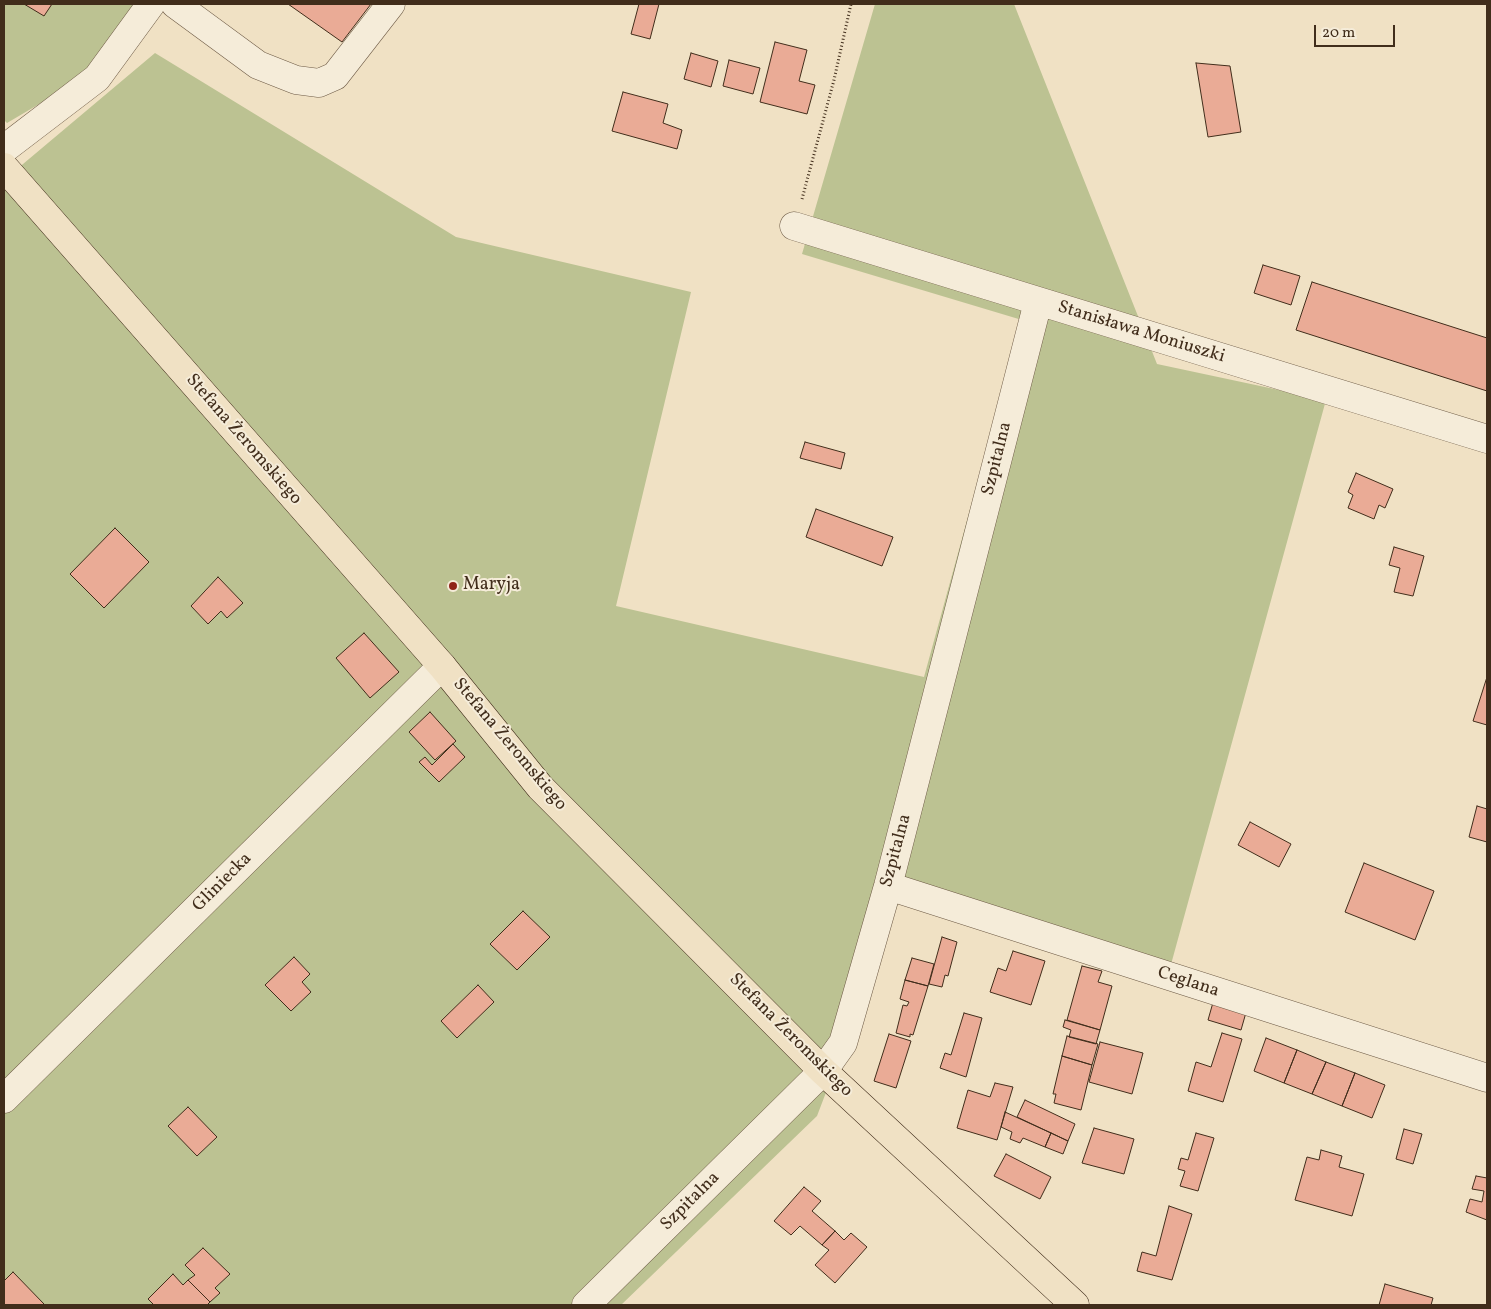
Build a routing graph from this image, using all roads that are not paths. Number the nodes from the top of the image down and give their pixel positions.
1 (175, 4) edge
2 (391, 4) edge
3 (140, 7) edge
4 (4, 149) edge
5 (4, 167) edge
6 (794, 226) road end
7 (1038, 302) junction
8 (1487, 439) edge
9 (442, 666) junction
10 (888, 886) junction
11 (823, 1071) junction
12 (1487, 1078) edge
13 (4, 1099) edge
14 (586, 1305) edge
15 (1075, 1305) edge

1 - 2 street
3 - 4 street
5 - 9 main road, Stefana Żeromskiego
6 - 7 street, Stanisława Moniuszki
7 - 8 street, Stanisława Moniuszki
7 - 10 street, Szpitalna
9 - 11 main road, Stefana Żeromskiego
9 - 13 street, Gliniecka
10 - 11 street, Szpitalna
10 - 12 street, Ceglana
11 - 14 street, Szpitalna
11 - 15 main road, Stefana Żeromskiego

